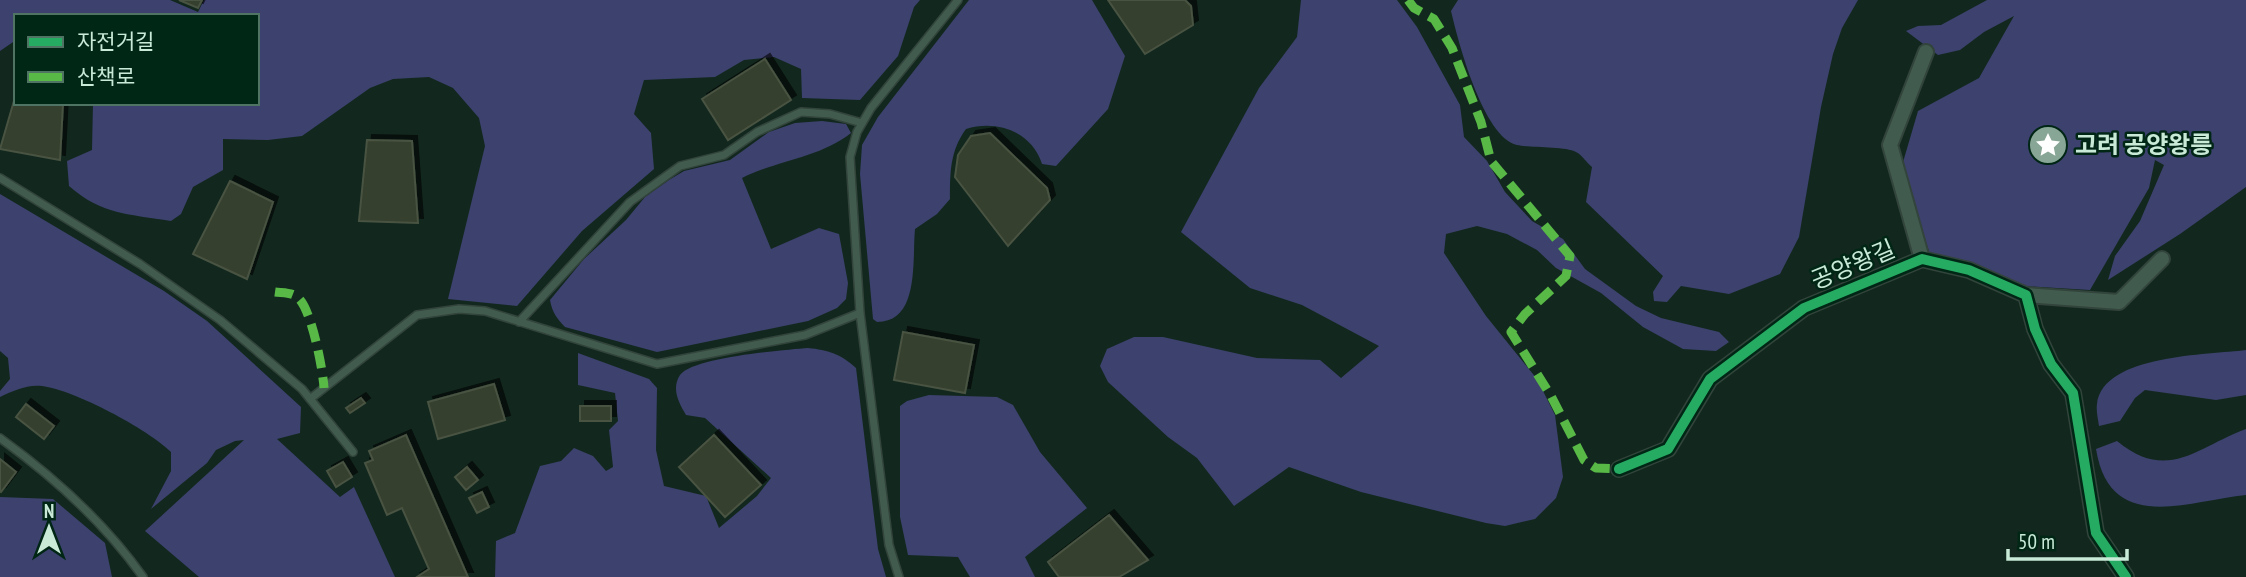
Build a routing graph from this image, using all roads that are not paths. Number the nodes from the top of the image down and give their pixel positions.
1 (958, 0) edge
2 (1926, 52) dead end
3 (862, 123) junction
4 (0, 178) edge
5 (1922, 259) junction
6 (2162, 259) dead end
7 (2026, 295) junction
8 (860, 313) junction
9 (519, 323) junction
10 (310, 399) junction
11 (0, 438) edge
12 (352, 452) dead end
13 (1619, 469) dead end
14 (143, 577) edge
15 (899, 577) edge
16 (2126, 577) edge

1 - 3 lane
2 - 5 street
3 - 8 lane
3 - 9 lane
4 - 10 lane
5 - 7 street, 공양왕길
5 - 13 street, 공양왕길
6 - 7 street, 공양왕길
7 - 16 street
8 - 9 lane
8 - 15 lane
9 - 10 lane
10 - 12 lane
11 - 14 lane

